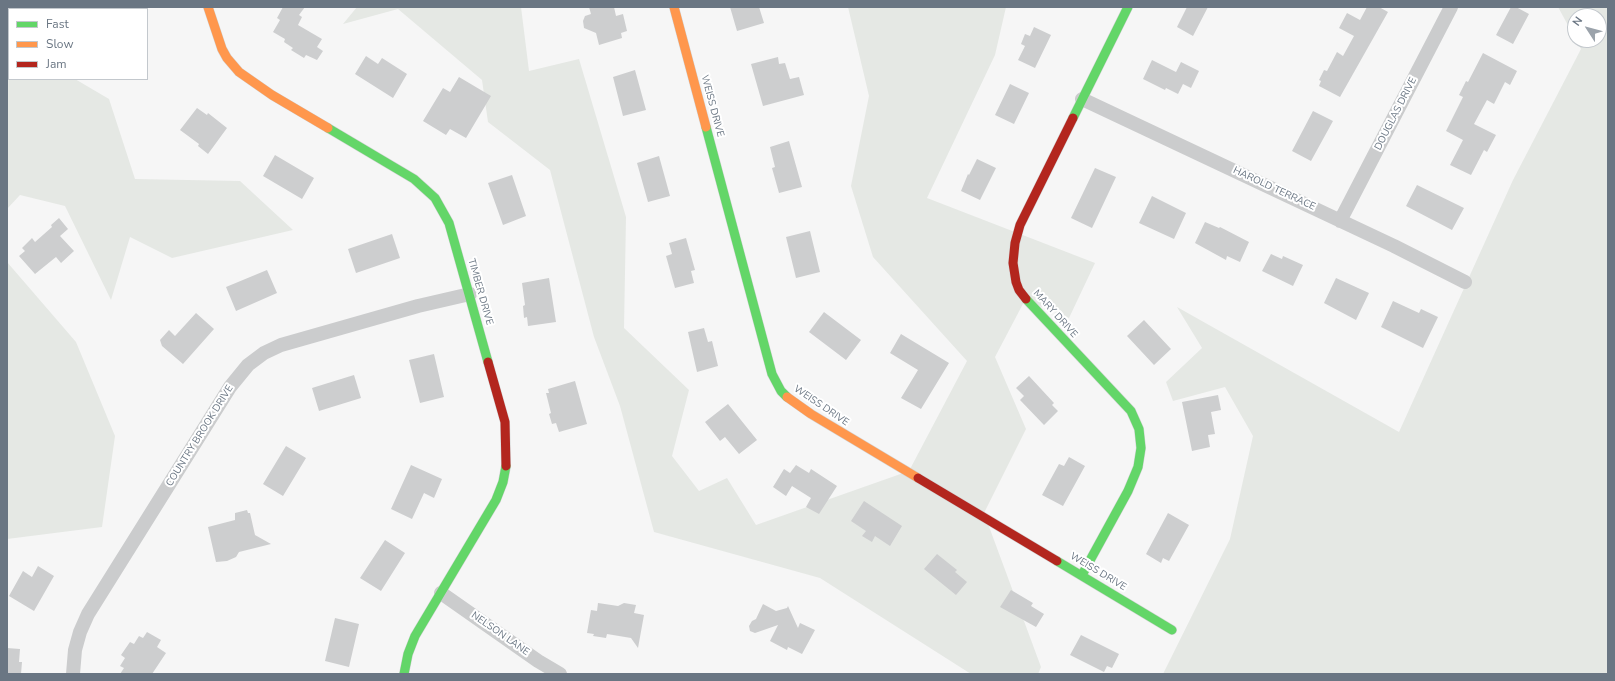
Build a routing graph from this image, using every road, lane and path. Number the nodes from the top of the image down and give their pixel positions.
1 (208, 7) edge
2 (674, 7) edge
3 (1128, 7) edge
4 (1451, 7) edge
5 (1082, 99) junction
6 (1340, 221) junction
7 (1465, 282) dead end
8 (470, 294) junction
9 (1082, 575) junction
10 (441, 593) junction
11 (1172, 630) dead end
12 (73, 674) edge
13 (404, 674) edge
14 (560, 674) edge

1 - 8 street, TIMBER DRIVE
2 - 9 street, WEISS DRIVE
3 - 5 street, MARY DRIVE
4 - 6 street, DOUGLAS DRIVE
5 - 6 street, HAROLD TERRACE
5 - 9 street, MARY DRIVE
6 - 7 street, HAROLD TERRACE
8 - 10 street, TIMBER DRIVE
8 - 12 street, COUNTRY BROOK DRIVE
9 - 11 street, WEISS DRIVE
10 - 13 street, TIMBER DRIVE
10 - 14 street, NELSON LANE

